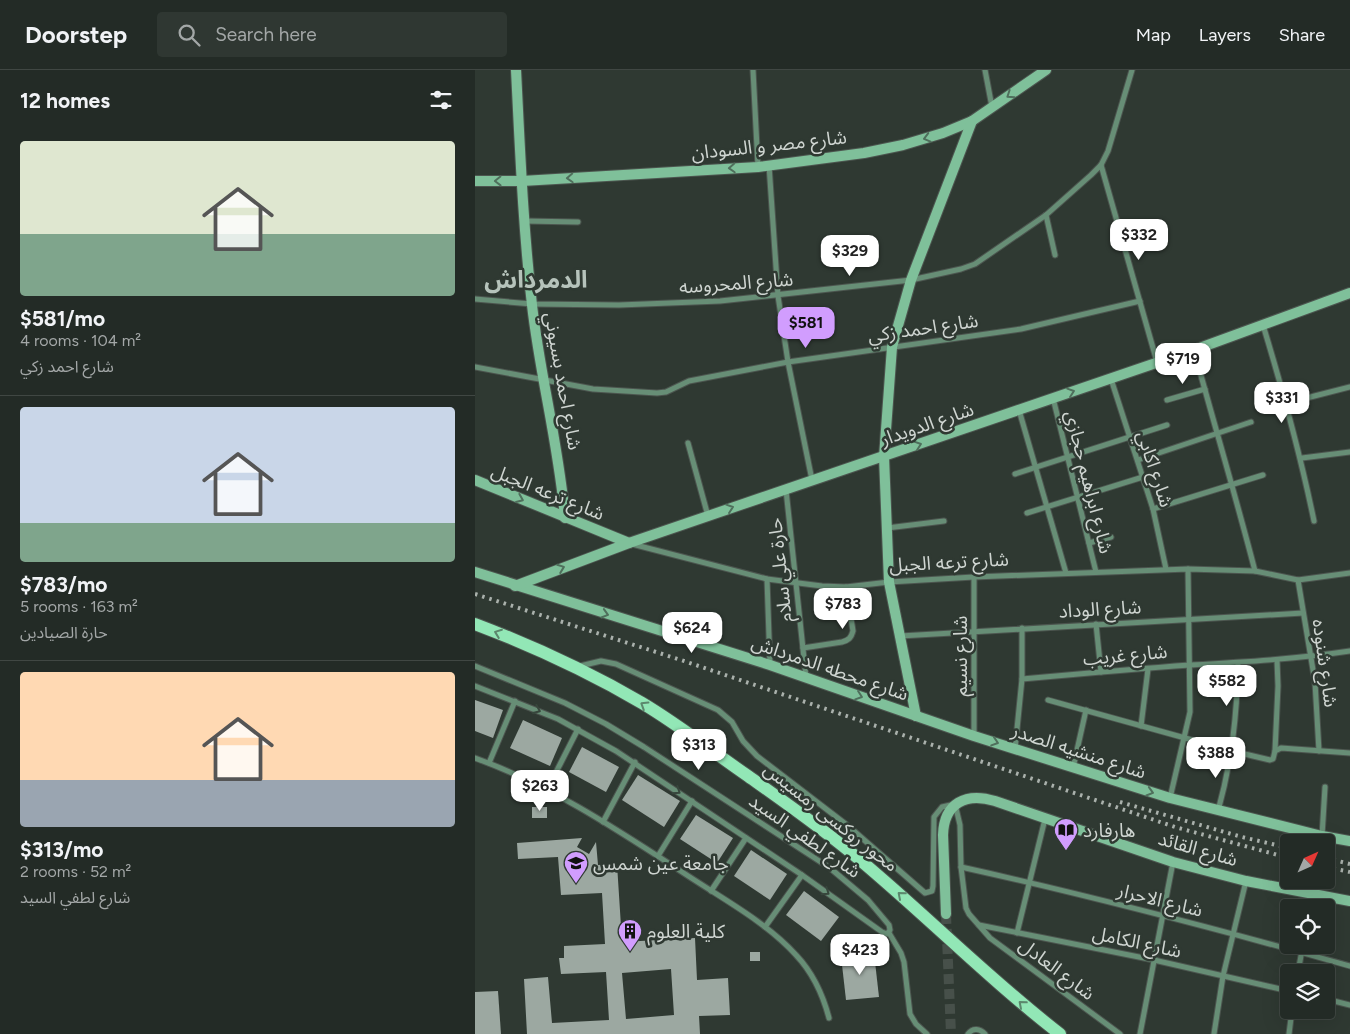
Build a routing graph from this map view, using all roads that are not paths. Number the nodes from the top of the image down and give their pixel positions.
1 (516, 70) edge
2 (753, 70) edge
3 (985, 70) edge
4 (1046, 70) edge
5 (1132, 70) edge
6 (992, 108) junction
7 (972, 121) junction
8 (769, 165) junction
9 (1101, 165) junction
10 (758, 167) junction
11 (475, 181) edge
12 (522, 181) junction
13 (1046, 215) junction
14 (525, 221) junction
15 (578, 222) dead end
16 (1055, 255) dead end
17 (911, 280) junction
18 (1350, 293) edge
19 (778, 296) junction
20 (475, 299) edge
21 (1140, 301) junction
22 (532, 304) junction
23 (1263, 325) junction
24 (892, 347) junction
25 (1194, 350) junction
26 (788, 362) junction
27 (1157, 362) junction
28 (475, 367) edge
29 (1111, 379) junction
30 (543, 381) junction
31 (1350, 387) edge
32 (1205, 389) junction
33 (1053, 398) junction
34 (1167, 400) dead end
35 (1287, 403) junction
36 (1019, 410) junction
37 (1251, 422) dead end
38 (1167, 426) dead end
39 (1216, 433) junction
40 (1130, 437) junction
41 (688, 443) dead end
42 (1350, 452) edge
43 (884, 457) junction
44 (1068, 457) junction
45 (1301, 458) junction
46 (1138, 460) junction
47 (1035, 467) junction
48 (1015, 474) dead end
49 (1263, 475) dead end
50 (1143, 477) junction
51 (475, 480) edge
52 (812, 481) junction
53 (1233, 485) junction
54 (786, 490) junction
55 (1078, 497) junction
56 (1047, 507) junction
57 (1153, 510) junction
58 (1027, 513) dead end
59 (708, 516) junction
60 (565, 518) junction
61 (1314, 520) dead end
62 (944, 521) dead end
63 (887, 528) junction
64 (1111, 537) dead end
65 (629, 543) junction
66 (1089, 543) junction
67 (1166, 569) junction
68 (1188, 569) junction
69 (1255, 570) junction
70 (475, 572) edge
71 (1096, 572) junction
72 (1350, 573) edge
73 (1066, 574) junction
74 (975, 577) junction
75 (767, 579) junction
76 (1298, 580) junction
77 (889, 582) junction
78 (797, 584) junction
79 (515, 586) junction
80 (846, 587) junction
81 (1303, 613) junction
82 (1189, 619) junction
83 (475, 624) edge
84 (1096, 624) junction
85 (1022, 628) junction
86 (975, 631) junction
87 (899, 636) junction
88 (803, 648) junction
89 (1350, 651) edge
90 (1311, 657) junction
91 (1277, 660) junction
92 (1238, 663) junction
93 (1189, 665) junction
94 (475, 666) edge
95 (770, 666) junction
96 (576, 667) junction
97 (1148, 669) junction
98 (1101, 672) junction
99 (806, 677) junction
100 (1022, 679) junction
101 (475, 686) edge
102 (1048, 700) dead end
103 (515, 701) junction
104 (1086, 710) junction
105 (915, 716) junction
106 (1141, 726) junction
107 (578, 729) junction
108 (974, 736) junction
109 (1185, 738) junction
110 (1015, 749) junction
111 (1232, 751) junction
112 (1275, 751) junction
113 (1319, 751) junction
114 (1350, 753) edge
115 (475, 758) edge
116 (635, 762) junction
117 (489, 763) junction
118 (1073, 768) junction
119 (1325, 787) dead end
120 (547, 790) junction
121 (1170, 798) junction
122 (692, 801) junction
123 (955, 804) junction
124 (1218, 811) junction
125 (1045, 819) junction
126 (603, 822) junction
127 (1314, 834) edge
128 (1322, 834) edge
129 (746, 838) junction
130 (1335, 838) edge
131 (1350, 841) edge
132 (658, 856) junction
133 (1173, 862) junction
134 (961, 867) junction
135 (802, 875) junction
136 (1246, 881) junction
137 (1029, 882) junction
138 (711, 891) junction
139 (1315, 895) junction
140 (1314, 899) edge
141 (1350, 901) edge
142 (945, 914) tunnel mouth
143 (1162, 916) junction
144 (978, 925) junction
145 (765, 928) junction
146 (889, 933) junction
147 (1017, 933) junction
148 (1233, 934) junction
149 (1280, 946) edge
150 (1309, 954) edge
151 (1154, 960) junction
152 (1350, 966) edge
153 (1223, 976) junction
154 (1280, 989) edge
155 (1335, 1001) edge
156 (1350, 1005) edge
157 (829, 1018) dead end
158 (1291, 1019) edge
159 (927, 1034) edge
160 (968, 1034) edge
161 (985, 1034) edge
162 (1060, 1034) edge
163 (1120, 1034) edge
164 (1140, 1034) edge
165 (1214, 1034) edge
166 (1289, 1034) edge

1 - 12 main road, شارع احمد بسيوني
2 - 10 street
3 - 6 street
4 -> 6 main road, شارع مصر و السودان
5 - 9 street, شارع المحروسه
6 - 7 main road, شارع مصر و السودان
7 -> 8 main road, شارع مصر و السودان
7 - 17 main road
8 - 10 main road, شارع مصر و السودان
8 - 19 street
9 - 13 street, شارع المحروسه
9 - 21 street
10 -> 12 main road, شارع مصر و السودان
12 -> 11 main road, شارع مصر و السودان
12 - 14 main road, شارع احمد بسيوني
13 - 16 street
13 - 17 street, شارع المحروسه
14 - 15 street
14 - 22 main road, شارع احمد بسيوني
17 - 19 street, شارع المحروسه
17 - 24 main road
18 - 23 main road, شارع الدويدار
19 - 22 street, شارع المحروسه
19 - 26 street
20 - 22 street, شارع المحروسه
21 - 24 street, شارع احمد زكي
21 - 27 street
22 - 30 main road, شارع احمد بسيوني
23 - 25 main road, شارع الدويدار
23 - 35 street
24 - 26 street, شارع احمد زكي
24 - 43 main road
25 - 27 main road, شارع الدويدار
25 - 32 street
26 - 30 street, شارع احمد زكي
26 - 52 street
27 - 29 main road, شارع الدويدار
28 - 30 street, شارع احمد زكي
33 -> 29 main road, شارع الدويدار
29 - 40 street, شارع اكابي
30 - 60 main road, شارع احمد بسيوني
31 - 35 street
32 - 34 street
32 - 39 street
33 - 36 main road, شارع الدويدار
33 - 44 street, شارع ابراهيم حجازي
35 - 45 street
43 -> 36 main road, شارع الدويدار
36 - 47 street
37 - 39 street
38 - 40 street
39 - 46 street
39 - 53 street
40 - 44 street
40 - 46 street, شارع اكابي
41 - 59 street
42 - 45 street
43 - 52 main road, شارع الدويدار
43 - 63 main road
44 - 47 street
44 - 55 street, شارع ابراهيم حجازي
45 - 61 street
46 - 50 street, شارع اكابي
47 - 48 street
47 - 56 street
49 - 53 street
50 - 55 street
50 - 57 street, شارع اكابي
51 -> 60 main road, شارع ترعه الجبل
52 - 54 main road, شارع الدويدار
53 - 57 street
53 - 69 street
59 -> 54 main road, شارع الدويدار
54 - 78 street, حارة علي سلام
55 - 56 street
55 - 66 street, شارع ابراهيم حجازي
56 - 58 street
56 - 73 street
57 - 67 street, شارع اكابي
59 - 65 main road, شارع الدويدار
60 - 65 main road, شارع ترعه الجبل
62 - 63 street
63 - 77 main road
64 - 66 street
65 - 75 street, شارع ترعه الجبل
79 -> 65 main road, شارع الدويدار
66 - 71 street, شارع ابراهيم حجازي
67 - 68 street, شارع ترعه الجبل
67 - 71 street, شارع ترعه الجبل
68 - 69 street, شارع ترعه الجبل
68 - 82 street
69 - 76 street, شارع ترعه الجبل
70 - 79 main road, شارع محطه الدمرداش
71 - 73 street, شارع ترعه الجبل
72 - 76 street, شارع ترعه الجبل
73 - 74 street, شارع ترعه الجبل
74 - 77 street, شارع ترعه الجبل
74 - 86 street, شارع نسيم
75 - 78 street, شارع ترعه الجبل
75 - 95 street
76 - 81 street, شارع شنوده
77 - 80 street, شارع ترعه الجبل
77 - 87 main road
78 - 80 street, شارع ترعه الجبل
78 - 88 street, حارة علي سلام
79 -> 95 main road, شارع محطه الدمرداش
80 - 88 street
81 - 82 street, شارع الوداد
81 - 90 street, شارع شنوده
82 - 84 street, شارع الوداد
82 - 93 street
96 -> 83 main road, محور روكسى رمسيس
84 - 85 street, شارع الوداد
84 - 98 street
85 - 86 street, شارع الوداد
85 - 100 street
86 - 87 street, شارع الوداد
86 - 108 street, شارع نسيم
87 - 105 main road
88 - 99 street, حارة علي سلام
89 - 90 street, شارع غريب
90 - 91 street, شارع غريب
90 - 113 street, شارع شنوده
91 - 92 street, شارع غريب
91 - 112 street
92 - 93 street, شارع غريب
92 - 111 street
93 - 97 street, شارع غريب
93 - 109 street
94 - 146 street, شارع لطفي السيد
95 - 99 main road, شارع محطه الدمرداش
96 - 123 street
162 -> 96 main road, محور روكسى رمسيس
97 - 98 street, شارع غريب
97 - 106 street
98 - 100 street, شارع غريب
99 -> 105 main road, شارع محطه الدمرداش
100 - 110 street
101 - 103 street, شارع لطفي السيد
102 - 104 street
103 -> 107 street, شارع لطفي السيد
103 - 117 street
104 - 106 street
104 - 118 street
105 - 108 main road, شارع منشيه الصدر
106 - 109 street
107 - 116 street, شارع لطفي السيد
107 - 120 street
108 -> 110 main road, شارع منشيه الصدر
109 - 111 street
109 - 121 street
110 - 118 main road, شارع منشيه الصدر
111 - 112 street
111 - 124 street
112 - 113 street
113 - 114 street
115 - 117 street
116 -> 122 street, شارع لطفي السيد
116 - 126 street
117 - 120 street
118 -> 121 main road, شارع منشيه الصدر
119 - 128 street
120 - 126 street
121 - 124 main road, شارع منشيه الصدر
122 - 129 street, شارع لطفي السيد
122 - 132 street
123 - 125 main road, شارع القائد
123 - 134 street, شارع العادل
123 - 142 main road
124 - 127 main road, شارع منشيه الصدر
125 - 133 main road, شارع القائد
125 - 137 street
126 - 132 street
129 - 135 street, شارع لطفي السيد
129 - 138 street
130 - 131 main road, شارع منشيه الصدر
132 - 138 street
133 - 136 main road, شارع القائد
133 - 143 street
134 - 137 street, شارع الاحرار
134 - 144 street, شارع العادل
135 - 145 street
135 -> 146 street, شارع لطفي السيد
136 - 139 main road, شارع القائد
136 - 148 street
137 - 143 street, شارع الاحرار
137 - 147 street
138 - 145 street
139 - 140 street
139 - 141 main road, شارع القائد
143 - 148 street, شارع الاحرار
143 - 151 street
144 - 147 street, شارع الكامل
144 - 163 street, شارع العادل
145 - 157 street
146 - 159 street, شارع لطفي السيد
147 - 151 street, شارع الكامل
148 - 149 street, شارع الاحرار
148 - 153 street
150 - 152 street, شارع الاحرار
151 - 153 street, شارع الكامل
151 - 164 street
153 - 154 street, شارع الكامل
153 - 165 street
155 - 156 street
158 - 166 street
160 - 161 street

